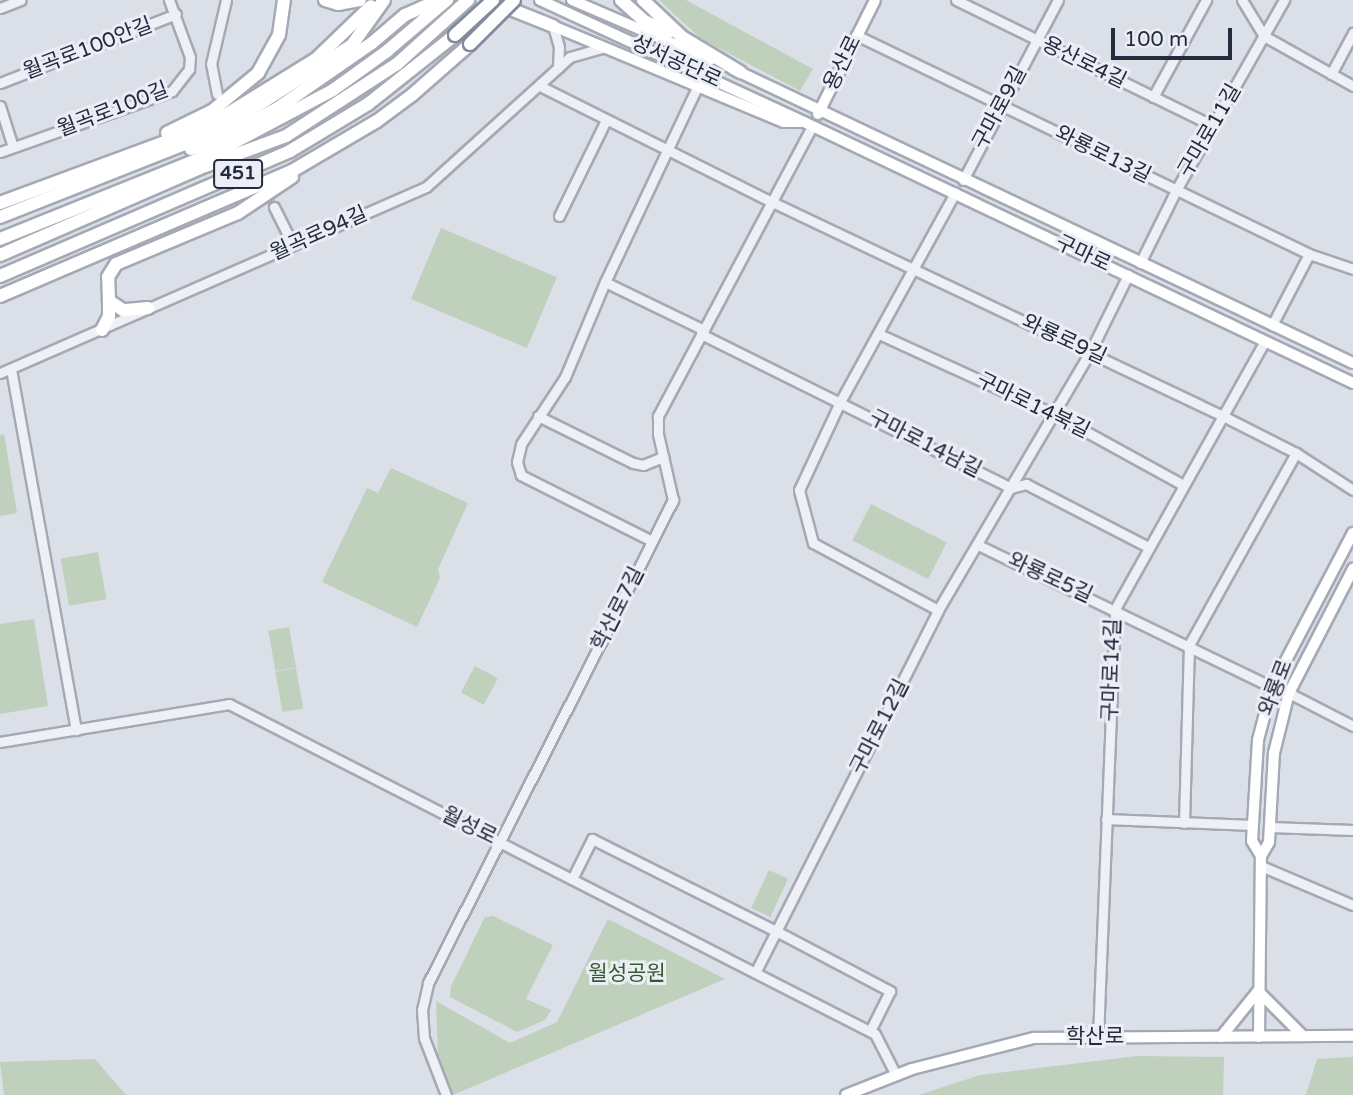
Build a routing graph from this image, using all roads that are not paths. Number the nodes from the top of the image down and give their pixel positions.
1 (20, 0) edge
2 (169, 0) edge
3 (226, 0) edge
4 (284, 0) edge
5 (325, 0) edge
6 (360, 0) edge
7 (375, 0) edge
8 (384, 0) edge
9 (438, 0) edge
10 (447, 0) edge
11 (468, 0) edge
12 (491, 0) edge
13 (514, 0) edge
14 (540, 0) edge
15 (572, 0) edge
16 (621, 0) edge
17 (643, 0) edge
18 (875, 0) edge
19 (956, 0) edge
20 (1058, 0) edge
21 (1206, 0) edge
22 (1242, 0) edge
23 (1284, 0) edge
24 (973, 4) edge
25 (0, 8) edge
26 (176, 14) junction
27 (553, 26) junction
28 (1353, 33) edge
29 (856, 35) junction
30 (1264, 36) junction
31 (682, 37) junction
32 (1037, 40) junction
33 (607, 46) junction
34 (558, 68) junction
35 (740, 72) junction
36 (1331, 74) junction
37 (0, 83) edge
38 (698, 85) junction
39 (540, 86) junction
40 (1353, 86) edge
41 (217, 94) dead end
42 (1153, 97) junction
43 (1001, 105) junction
44 (0, 106) edge
45 (820, 110) junction
46 (606, 120) junction
47 (377, 121) junction
48 (808, 123) junction
49 (1213, 126) junction
50 (13, 146) junction
51 (667, 150) junction
52 (0, 152) edge
53 (118, 158) junction
54 (104, 176) junction
55 (963, 180) junction
56 (1176, 190) junction
57 (955, 193) junction
58 (770, 201) junction
59 (0, 203) edge
60 (274, 207) tunnel mouth
61 (559, 216) dead end
62 (0, 217) edge
63 (0, 239) edge
64 (293, 245) junction
65 (1309, 254) junction
66 (0, 255) edge
67 (1140, 263) junction
68 (1353, 269) edge
69 (914, 270) junction
70 (1128, 275) junction
71 (0, 276) edge
72 (605, 282) junction
73 (0, 296) edge
74 (109, 301) junction
75 (148, 308) junction
76 (1272, 325) junction
77 (102, 330) junction
78 (703, 332) junction
79 (879, 334) junction
80 (1265, 341) junction
81 (1090, 352) junction
82 (1353, 363) edge
83 (11, 369) junction
84 (0, 373) edge
85 (1353, 383) edge
86 (840, 402) junction
87 (1054, 414) junction
88 (1221, 415) junction
89 (538, 416) junction
90 (1296, 453) junction
91 (663, 457) junction
92 (1183, 485) junction
93 (1011, 488) junction
94 (1353, 490) edge
95 (1353, 533) edge
96 (652, 541) junction
97 (978, 545) junction
98 (1149, 547) junction
99 (1353, 569) edge
100 (1115, 609) junction
101 (938, 610) junction
102 (1189, 645) junction
103 (1272, 687) junction
104 (1289, 693) junction
105 (1353, 726) edge
106 (76, 730) junction
107 (0, 742) edge
108 (1106, 819) junction
109 (1184, 823) junction
110 (1253, 825) junction
111 (1270, 827) junction
112 (1353, 830) edge
113 (499, 840) junction
114 (1261, 861) junction
115 (572, 879) junction
116 (1353, 905) edge
117 (778, 932) junction
118 (756, 971) junction
119 (1258, 991) junction
120 (870, 1031) junction
121 (1303, 1036) junction
122 (1353, 1036) edge
123 (1098, 1037) junction
124 (1221, 1037) junction
125 (1259, 1037) junction
126 (896, 1075) junction
127 (446, 1095) edge
128 (846, 1095) edge

1 - 25 street
2 - 26 street, 월곡로100길
3 - 41 street
4 - 53 highway
5 - 6 highway
7 - 53 highway
8 - 54 highway
9 - 54 highway
10 - 63 highway
11 - 66 highway, 451
12 - 27 highway
12 - 71 highway, 451, bridge
13 - 47 highway, bridge
14 - 48 main road, 성서공단로
15 - 35 main road, 성서공단로
16 - 31 highway
17 - 31 highway
18 - 29 main road, 용산로
19 - 24 street, 용산로4길
20 - 32 street, 구마로9길
21 - 42 street
22 - 30 street
23 - 30 street, 구마로11길
24 - 32 street, 용산로4길
26 - 37 street, 월곡로100안길
26 - 50 street, 월곡로100길
27 - 33 main road
27 - 34 street
28 - 36 street
29 - 43 street, 와룡로13길
29 - 45 main road, 용산로
30 - 36 street
30 - 49 street, 구마로11길
31 - 35 highway
32 - 42 street, 용산로4길
32 - 43 street, 구마로9길
33 - 34 street, 월곡로94길
33 - 38 main road
34 - 39 street, 월곡로94길
35 - 45 main road, 성서공단로
36 - 40 street
38 - 48 main road
38 - 51 street
39 - 46 street, 와룡로9길
39 - 64 street, 월곡로94길
42 - 49 street, 용산로4길
43 - 55 street, 구마로9길
43 - 56 street, 와룡로13길
44 - 50 street
45 - 48 main road, 용산로
45 - 55 main road, 구마로
46 - 51 street, 와룡로9길
46 - 61 street
47 - 73 highway
47 - 74 highway
48 - 57 main road, 구마로
48 - 58 street, 학산로7길
49 - 56 street, 구마로11길
50 - 52 street, 월곡로100길
51 - 58 street, 와룡로9길
51 - 72 street
53 - 59 highway
54 - 62 highway
55 - 67 main road, 구마로
56 - 65 street, 와룡로13길
56 - 67 street, 구마로11길
57 - 69 street
57 - 70 main road, 구마로
58 - 69 street, 와룡로9길
58 - 78 street, 학산로7길
60 - 64 street
64 - 75 street, 월곡로94길
65 - 68 street, 와룡로13길
65 - 76 street
67 - 76 main road, 구마로
69 - 79 street
69 - 81 street, 와룡로9길
70 - 80 main road, 구마로
70 - 81 street, 구마로12길
72 - 78 street, 구마로14남길
72 - 89 street
74 - 75 highway
74 - 77 highway
75 - 77 street, 월곡로94길
76 - 82 main road, 구마로
77 - 83 street, 월곡로94길
78 - 86 street, 구마로14남길
78 - 91 street, 학산로7길
79 - 86 street
79 - 87 street, 구마로14북길
80 - 85 main road, 구마로
80 - 88 street, 구마로14길
81 - 87 street, 구마로12길
81 - 88 street, 와룡로9길
83 - 84 street, 월곡로94길
83 - 106 street
86 - 93 street, 구마로14남길
86 - 101 street
87 - 92 street, 구마로14북길
87 - 93 street, 구마로12길
88 - 90 street, 와룡로9길
88 - 92 street, 구마로14길
89 - 91 street
89 - 96 street
90 - 94 street, 와룡로9길
90 - 102 street
91 - 96 street, 학산로7길
92 - 98 street, 구마로14길
93 - 97 street, 구마로12길
93 - 98 street, 구마로14남길
95 - 103 main road, 와룡로
96 - 113 street, 학산로7길
97 - 100 street, 와룡로5길
97 - 101 street, 구마로12길
98 - 100 street, 구마로14길
99 - 104 main road, 와룡로
100 - 102 street, 와룡로5길
100 - 108 street, 구마로14길
101 - 117 street, 구마로12길
102 - 103 street, 와룡로5길
102 - 109 street
103 - 110 main road, 와룡로
104 - 105 street
104 - 111 main road, 와룡로
106 - 107 street, 월성로
106 - 113 street, 월성로
108 - 109 street
108 - 123 street, 구마로14길
109 - 110 street
110 - 114 main road, 와룡로
111 - 112 street
111 - 114 main road, 와룡로
113 - 115 street, 월성로
113 - 127 street, 학산로7길
114 - 116 street
114 - 119 main road, 와룡로
115 - 117 street
115 - 118 street, 월성로
117 - 118 street, 구마로12길
117 - 120 street
118 - 120 street, 월성로
119 - 121 main road
119 - 124 main road
119 - 125 main road, 와룡로
120 - 126 street, 월성로
121 - 122 main road, 학산로
121 - 125 main road, 학산로
123 - 124 main road, 학산로
123 - 126 main road, 학산로
124 - 125 main road, 학산로
126 - 128 main road, 학산로

